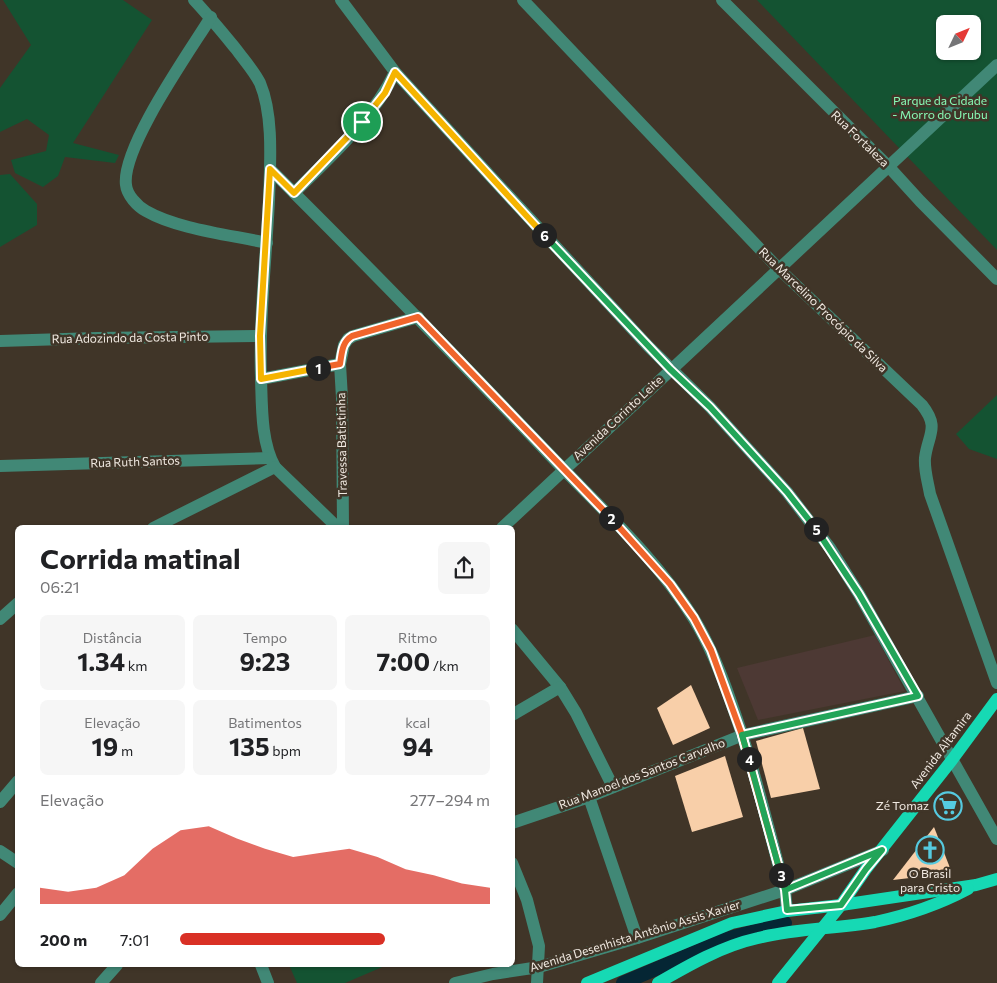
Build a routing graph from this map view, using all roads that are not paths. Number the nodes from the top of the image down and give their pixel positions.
1 (194, 0) edge
2 (341, 0) edge
3 (523, 0) edge
4 (722, 0) edge
5 (211, 17) junction
6 (997, 65) edge
7 (395, 72) junction
8 (889, 167) junction
9 (270, 169) junction
10 (294, 193) junction
11 (267, 243) junction
12 (778, 268) junction
13 (997, 279) edge
14 (418, 317) junction
15 (260, 336) junction
16 (0, 341) edge
17 (340, 364) junction
18 (670, 369) junction
19 (261, 379) junction
20 (272, 463) junction
21 (0, 466) edge
22 (563, 469) junction
23 (158, 525) edge
24 (335, 525) edge
25 (343, 525) edge
26 (505, 525) edge
27 (15, 606) edge
28 (0, 618) edge
29 (515, 633) edge
30 (997, 683) edge
31 (560, 687) junction
32 (918, 696) junction
33 (997, 699) edge
34 (515, 713) edge
35 (742, 735) junction
36 (952, 760) junction
37 (15, 784) edge
38 (613, 787) junction
39 (589, 797) junction
40 (0, 802) edge
41 (515, 822) edge
42 (997, 839) edge
43 (882, 850) junction
44 (0, 851) edge
45 (15, 861) edge
46 (515, 870) edge
47 (997, 879) edge
48 (976, 885) junction
49 (785, 890) junction
50 (15, 897) edge
51 (841, 905) junction
52 (787, 910) junction
53 (0, 915) edge
54 (821, 929) junction
55 (637, 938) junction
56 (115, 967) edge
57 (262, 967) edge
58 (539, 967) junction
59 (497, 979) edge
60 (101, 983) edge
61 (268, 983) edge
62 (455, 983) edge
63 (537, 983) edge
64 (587, 983) edge
65 (658, 983) edge
66 (778, 983) edge

1 - 5 street
2 - 7 street
3 - 12 street, Rua Marcelino Procópio da Silva
4 - 8 street, Rua Fortaleza
5 - 9 street
5 - 11 street
6 - 8 street, Avenida Corinto Leite
7 - 10 street
7 - 18 street
8 - 12 street, Avenida Corinto Leite
8 - 13 street, Rua Fortaleza
9 - 10 street
9 - 11 street
10 - 14 street
11 - 15 street
12 - 18 street, Avenida Corinto Leite
12 - 30 street, Rua Marcelino Procópio da Silva
14 - 17 street, Travessa Batistinha
14 - 22 street
15 - 16 street, Rua Adozindo da Costa Pinto
15 - 19 street
17 - 19 street
17 - 25 street, Travessa Batistinha
18 - 22 street, Avenida Corinto Leite
18 - 32 street
19 - 20 street
20 - 21 street, Rua Ruth Santos
20 - 23 street
20 - 24 street
22 - 26 street, Avenida Corinto Leite
22 - 35 street
27 - 28 street
29 - 31 street
31 - 34 street
31 - 38 street
32 - 35 street, Rua Manoel dos Santos Carvalho
32 - 36 street
33 - 36 main road, Avenida Altamira
35 - 38 street, Rua Manoel dos Santos Carvalho
35 - 49 street
36 - 42 street
36 - 43 main road, Avenida Altamira
37 - 40 street
38 - 39 street, Rua Manoel dos Santos Carvalho
39 - 41 street, Rua Manoel dos Santos Carvalho
39 - 55 street
43 - 49 street, Avenida Desenhista Antônio Assis Xavier
43 - 51 main road, Avenida Altamira
44 - 45 street
46 - 58 street
47 - 48 main road
48 - 51 main road
48 - 54 main road
49 - 52 street
49 - 55 street, Avenida Desenhista Antônio Assis Xavier
50 - 53 street
51 - 52 main road
51 - 54 main road, Avenida Altamira
52 - 64 main road
54 - 65 main road
54 - 66 main road, Avenida Altamira
55 - 58 street, Avenida Desenhista Antônio Assis Xavier
56 - 60 street
57 - 61 street
58 - 59 street, Avenida Desenhista Antônio Assis Xavier
58 - 63 street
59 - 62 street, Avenida Desenhista Antônio Assis Xavier

